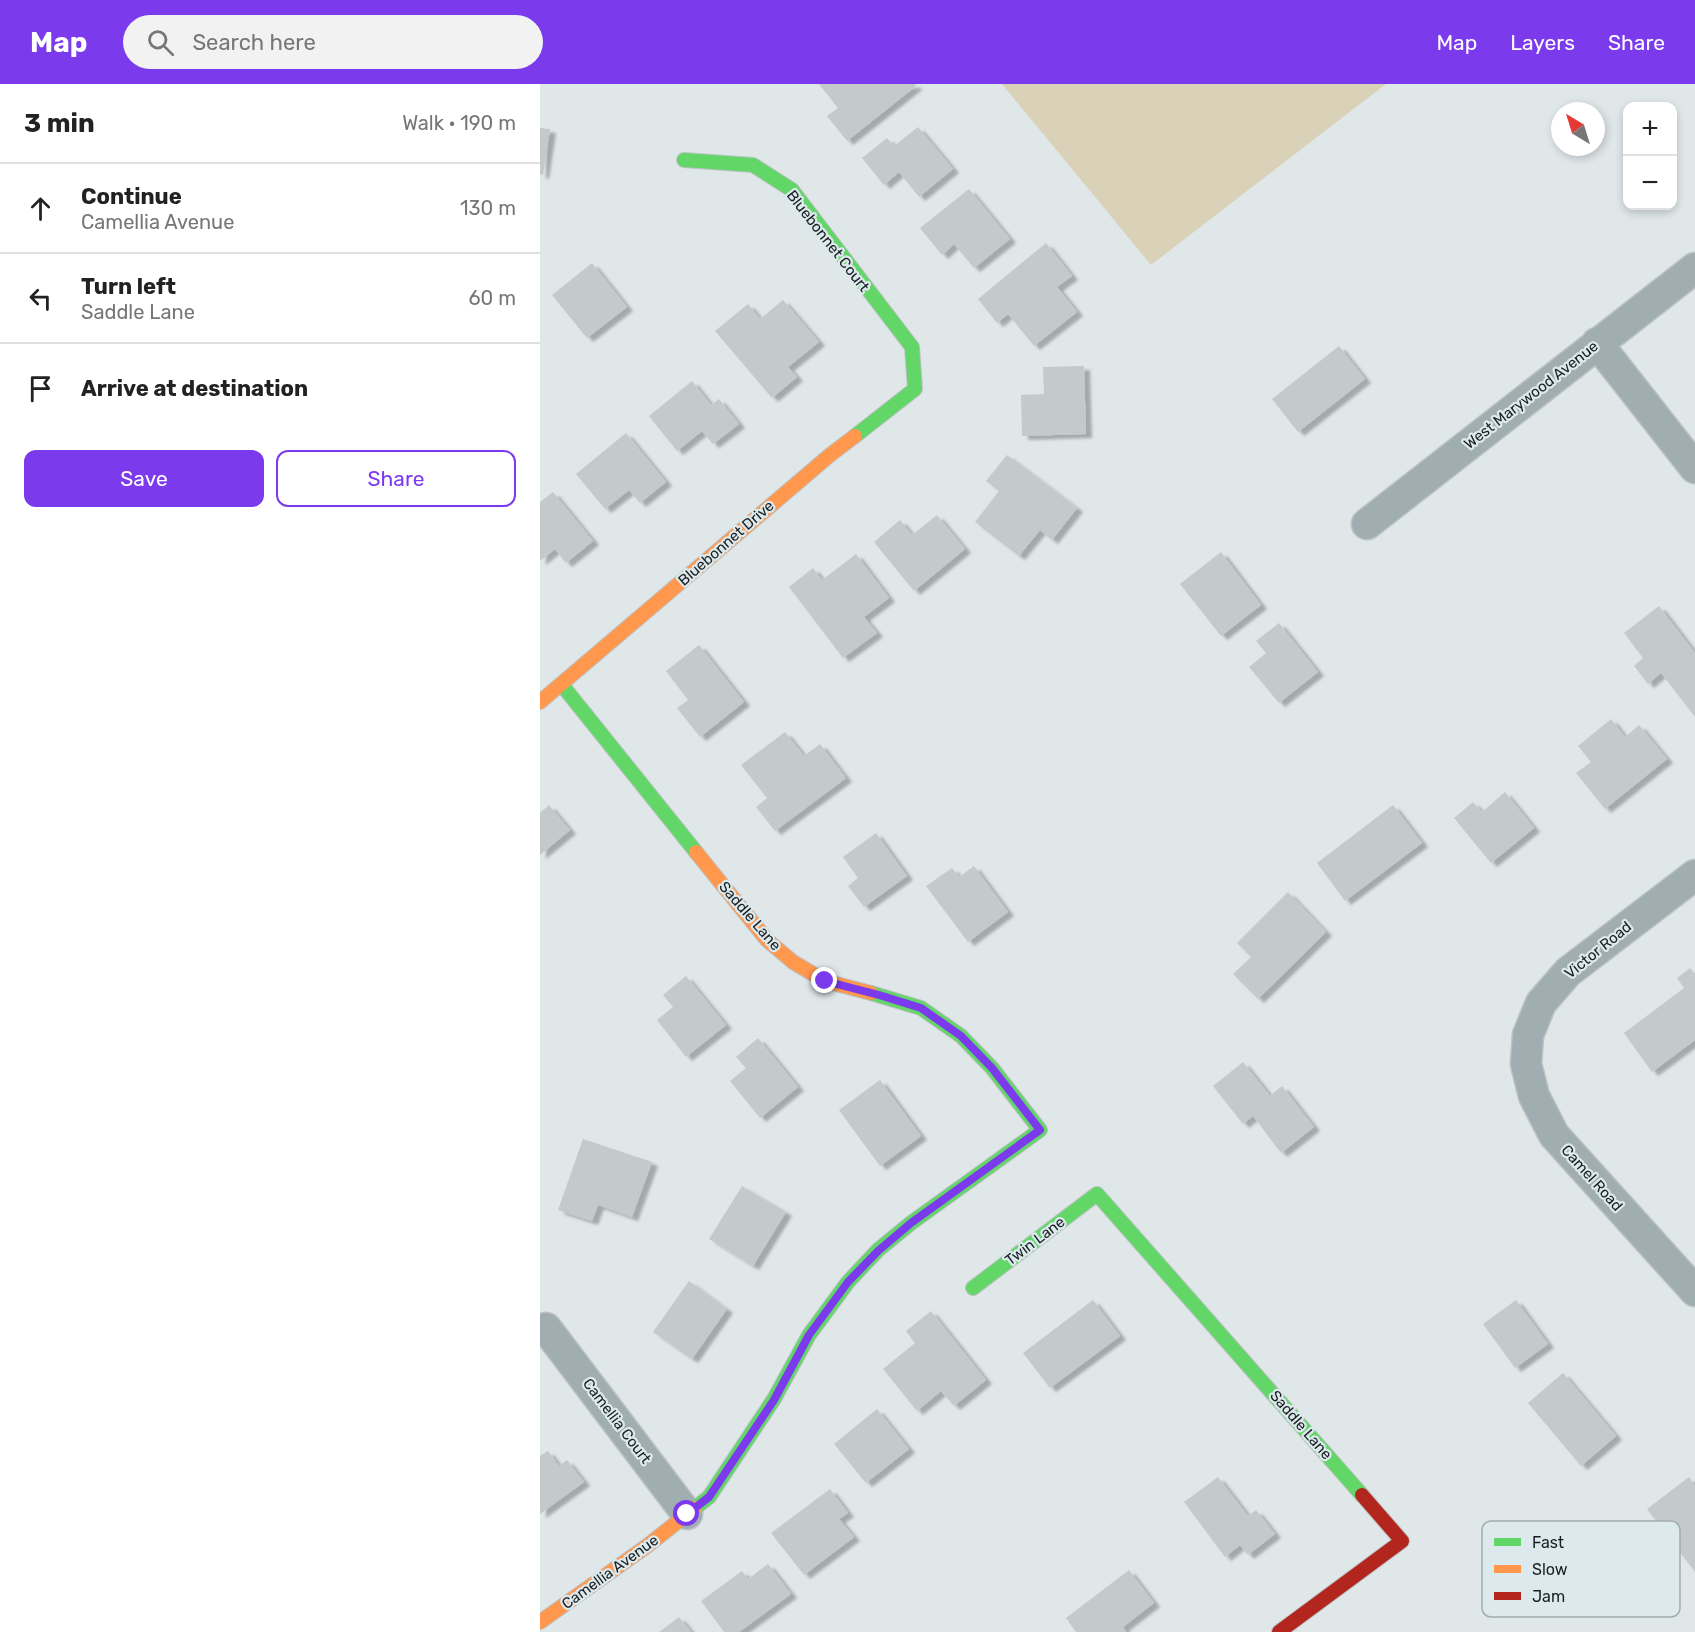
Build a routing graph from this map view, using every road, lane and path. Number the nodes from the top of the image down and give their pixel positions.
1 (684, 160) dead end
2 (1695, 268) edge
3 (1597, 343) junction
4 (915, 389) joint
5 (1695, 468) edge
6 (1367, 524) dead end
7 (562, 685) junction
8 (540, 702) edge
9 (1695, 875) edge
10 (1527, 1046) joint
11 (1040, 1130) joint
12 (1098, 1194) joint
13 (973, 1287) dead end
14 (1695, 1291) edge
15 (546, 1328) dead end
16 (687, 1514) junction
17 (540, 1622) edge
18 (1279, 1632) edge

1 - 4 street, Bluebonnet Court
2 - 3 street, West Marywood Avenue
3 - 5 street
3 - 6 street, West Marywood Avenue
4 - 7 street, Bluebonnet Drive
7 - 8 street, Bluebonnet Drive
7 - 11 street, Saddle Lane
9 - 10 street, Victor Road
10 - 14 street, Camel Road
11 - 16 street, Camellia Avenue
12 - 13 street, Twin Lane
12 - 18 street, Saddle Lane
15 - 16 street, Camellia Court
16 - 17 street, Camellia Avenue

